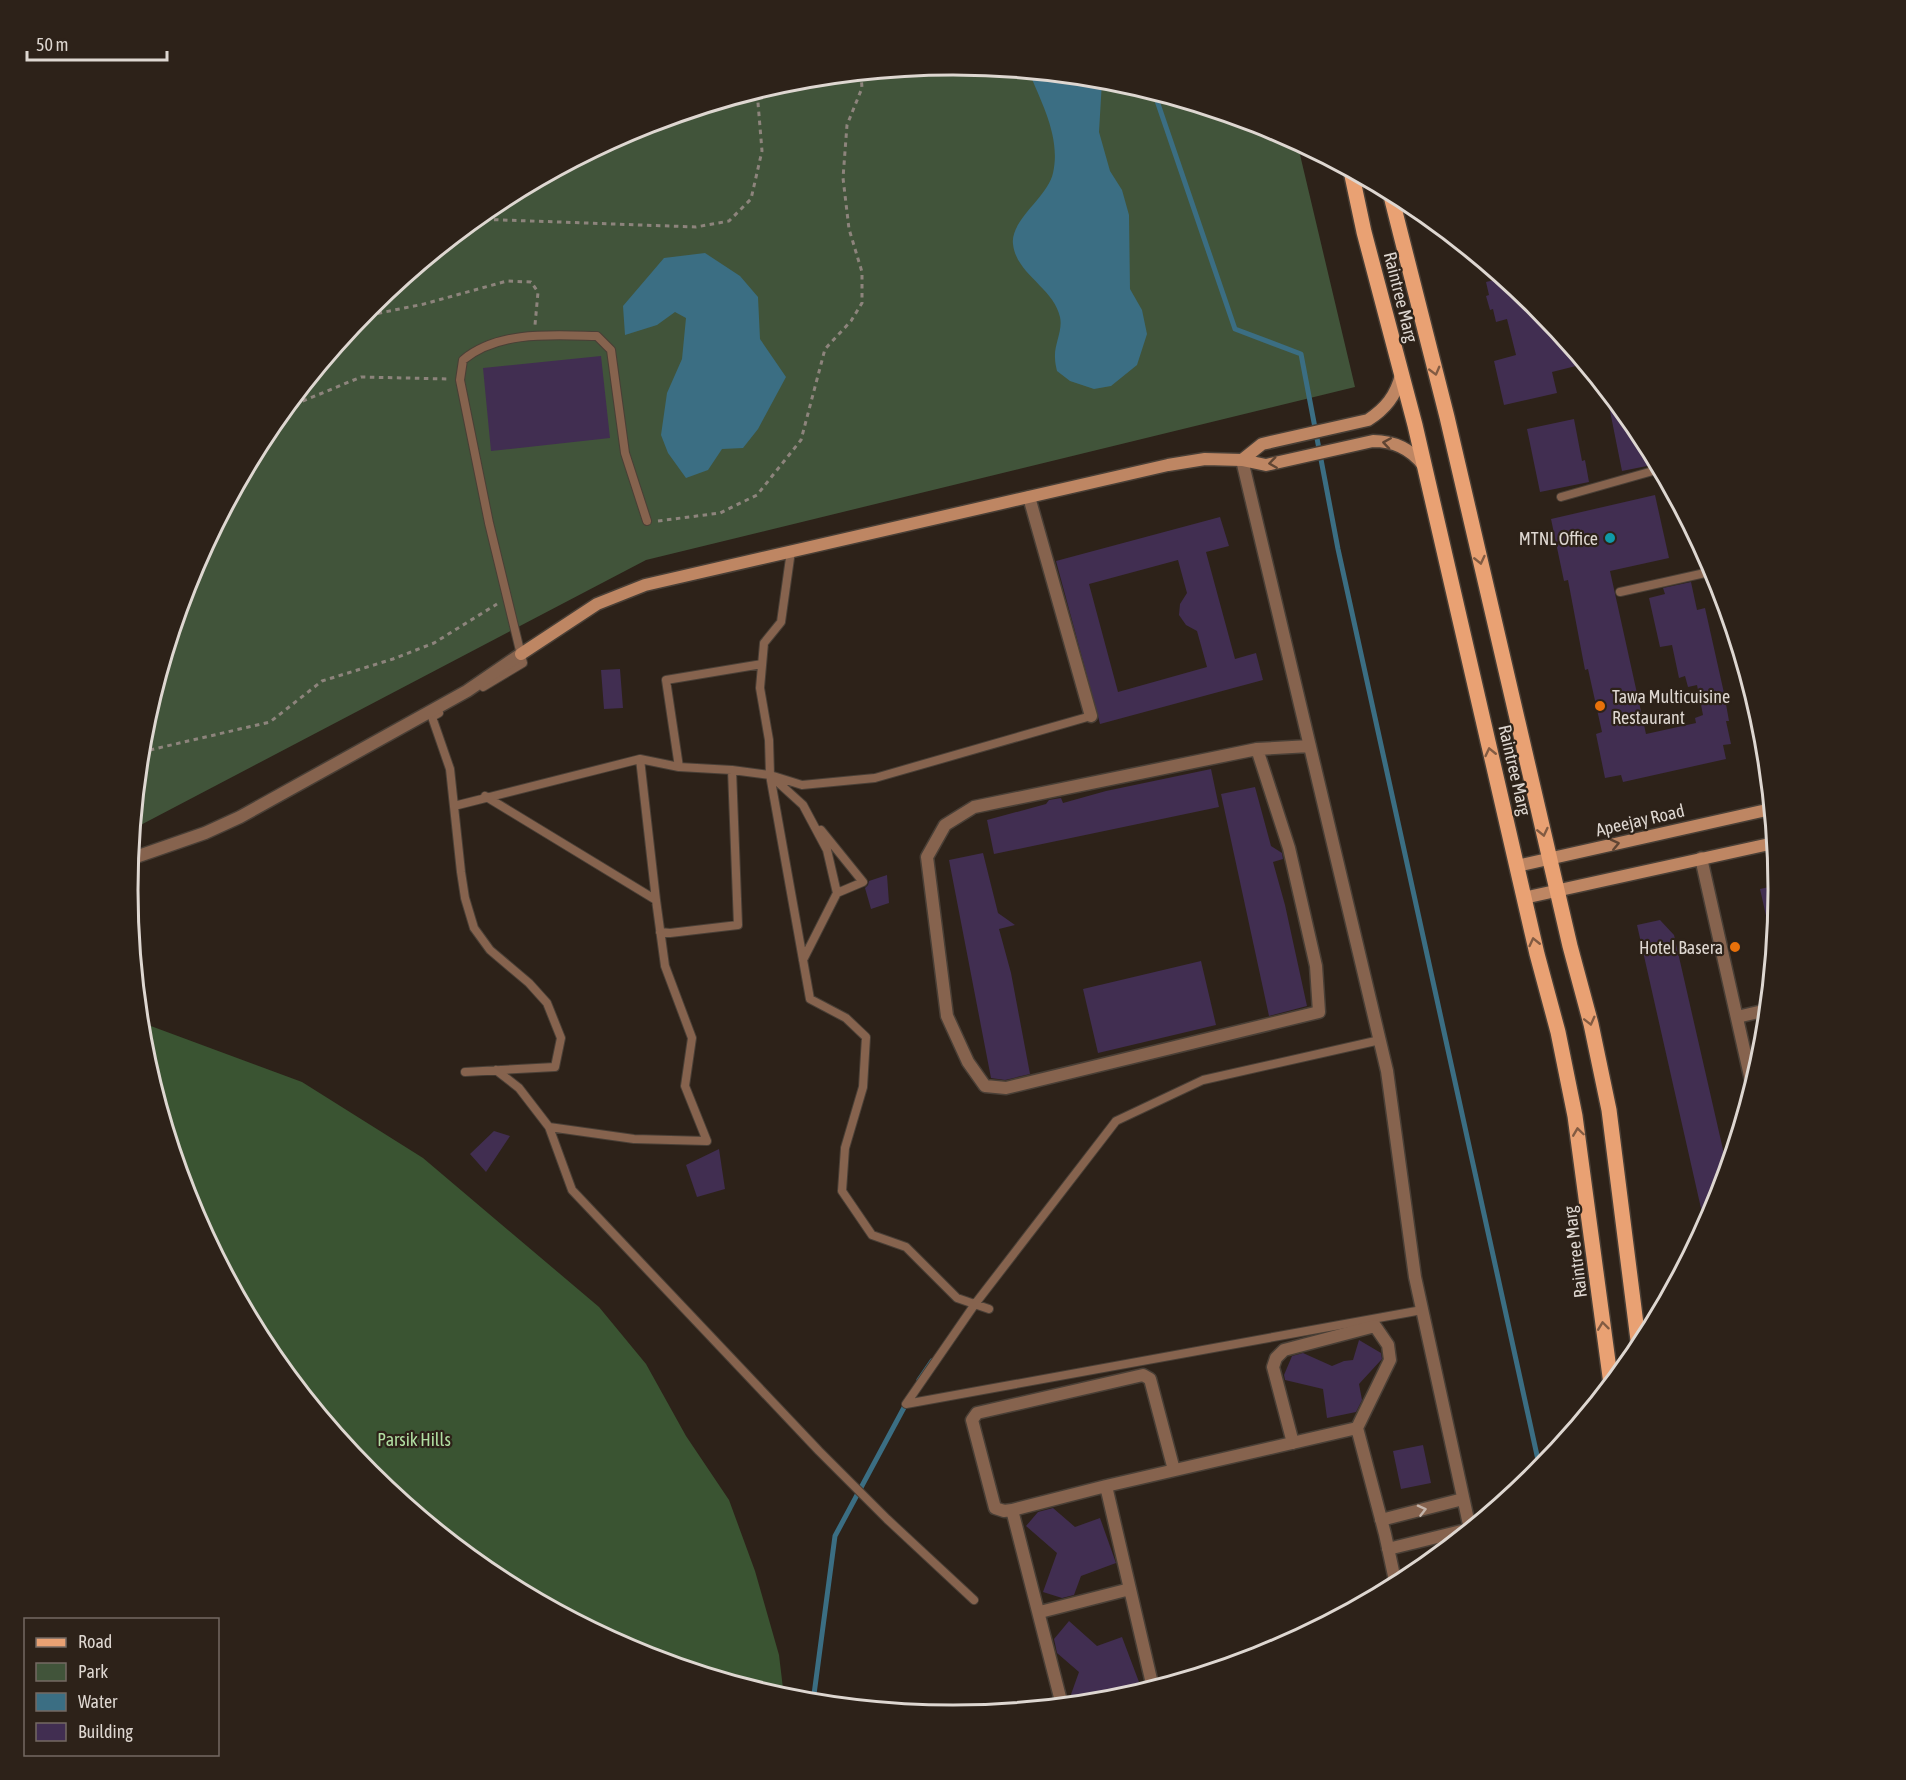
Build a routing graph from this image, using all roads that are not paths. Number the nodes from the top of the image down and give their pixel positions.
1 (1353, 180) edge
2 (1393, 204) edge
3 (1401, 375) junction
4 (1242, 460) junction
5 (1424, 466) junction
6 (1652, 471) edge
7 (1029, 497) junction
8 (1561, 497) dead end
9 (647, 521) road end
10 (791, 551) junction
11 (1704, 573) edge
12 (1620, 592) dead end
13 (521, 654) junction
14 (762, 664) junction
15 (1091, 716) joint
16 (1310, 746) junction
17 (1257, 749) junction
18 (639, 759) junction
19 (679, 767) junction
20 (732, 770) junction
21 (770, 775) junction
22 (485, 796) junction
23 (454, 806) junction
24 (1764, 811) edge
25 (810, 818) junction
26 (1766, 845) edge
27 (139, 857) edge
28 (1701, 858) junction
29 (1549, 859) junction
30 (1517, 866) junction
31 (1557, 891) junction
32 (837, 893) junction
33 (1524, 898) junction
34 (657, 900) junction
35 (660, 932) junction
36 (803, 960) junction
37 (1758, 1012) edge
38 (1737, 1017) junction
39 (1380, 1040) junction
40 (1748, 1067) edge
41 (496, 1070) junction
42 (465, 1072) dead end
43 (549, 1127) junction
44 (975, 1304) junction
45 (989, 1309) dead end
46 (1422, 1310) junction
47 (1638, 1332) edge
48 (1609, 1373) edge
49 (1357, 1428) junction
50 (1293, 1443) junction
51 (1174, 1470) junction
52 (1106, 1486) junction
53 (1463, 1499) junction
54 (1012, 1510) junction
55 (1381, 1520) junction
56 (1468, 1521) edge
57 (1454, 1533) edge
58 (1388, 1549) junction
59 (1394, 1575) edge
60 (1130, 1589) junction
61 (974, 1599) dead end
62 (1040, 1612) junction
63 (1151, 1680) edge
64 (1060, 1698) edge

1 - 3 main road, Raintree Marg
2 -> 29 main road, Raintree Marg
3 - 4 street
3 - 5 main road, Raintree Marg
5 -> 4 street
4 - 7 street
4 - 16 street
30 -> 5 main road, Raintree Marg
6 - 8 lane
7 - 10 street
7 - 15 street
9 - 13 lane
10 - 13 street
10 - 14 lane
11 - 12 lane
13 - 23 lane
13 - 27 street
14 - 19 lane
14 - 21 lane
15 - 21 lane
16 - 17 street
16 - 39 street
17 - 17 street
18 - 19 lane
18 - 22 lane
18 - 34 lane
19 - 20 lane
20 - 21 lane
20 - 35 lane
21 - 25 lane
21 - 36 lane
22 - 23 lane
22 - 34 lane
23 - 41 lane
29 -> 24 street, Apeejay Road
25 - 32 lane
25 - 32 lane
26 - 28 street
28 - 31 street
28 - 38 street
29 - 30 street, Apeejay Road
29 - 31 main road, Raintree Marg
30 - 33 main road, Raintree Marg
31 - 33 street
31 -> 47 main road, Raintree Marg
32 - 36 lane
48 -> 33 main road, Raintree Marg
34 - 35 lane
35 - 43 lane
36 - 44 lane
37 - 38 street
38 - 40 street
39 - 44 lane
39 - 46 street
41 - 42 lane
41 - 43 lane
43 - 61 lane
44 - 45 lane
44 - 46 lane
46 - 53 street
49 - 50 street
49 - 50 street
49 - 55 street
50 - 51 street
51 - 52 street
51 - 54 street
52 - 54 street
52 - 60 street
55 -> 53 street
53 - 56 street
54 - 62 street
55 - 58 street
57 - 58 street
58 - 59 street
60 - 62 street
60 - 63 street
62 - 64 street

